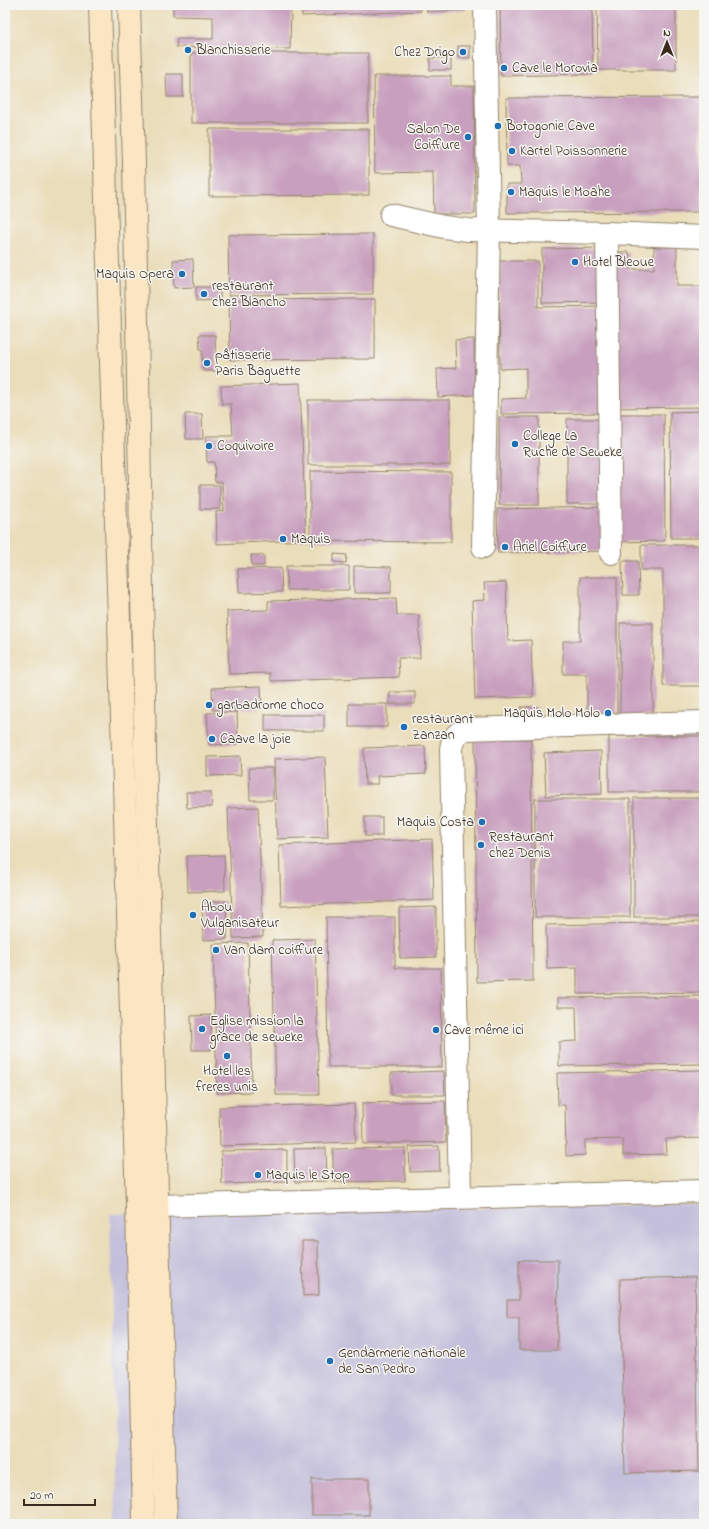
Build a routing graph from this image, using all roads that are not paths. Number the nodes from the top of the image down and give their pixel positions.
1 (100, 5) edge
2 (129, 5) edge
3 (485, 5) edge
4 (392, 215) dead end
5 (489, 230) junction
6 (607, 233) junction
7 (704, 237) edge
8 (483, 547) dead end
9 (611, 553) dead end
10 (704, 722) edge
11 (704, 1191) edge
12 (460, 1198) junction
13 (147, 1205) junction
14 (144, 1524) edge
15 (166, 1524) edge

1 - 13 main road
2 - 13 main road
3 - 5 street
4 - 5 street
5 - 6 street
5 - 8 street
6 - 7 street
6 - 9 street
10 - 12 street
11 - 12 street
12 - 13 street
13 - 14 main road
13 - 15 main road

